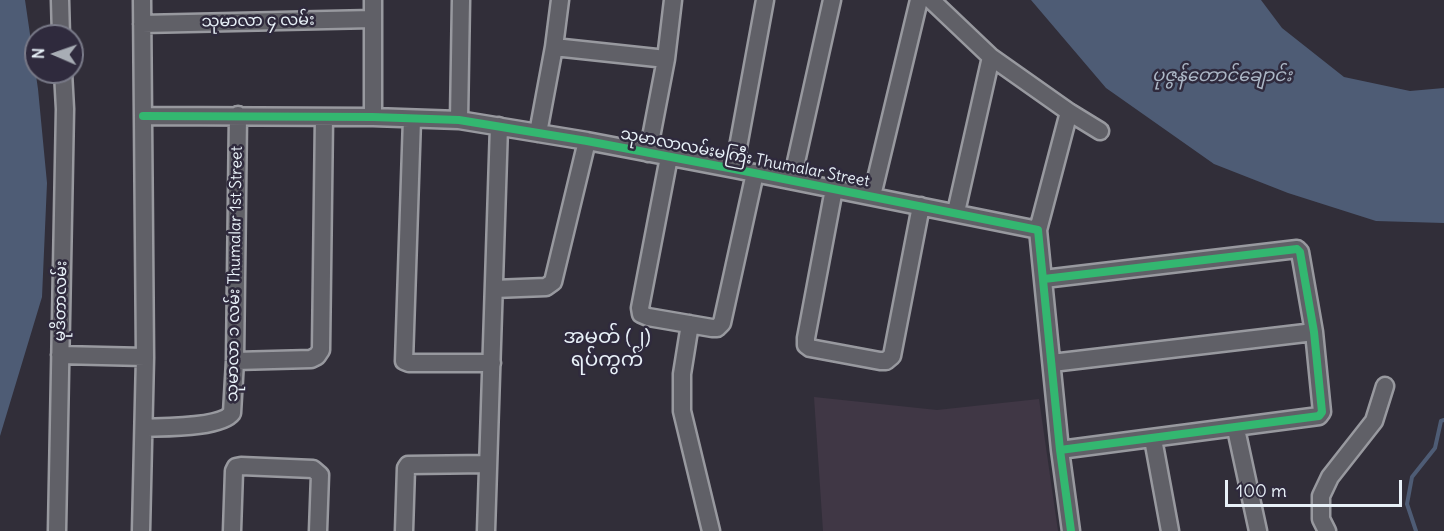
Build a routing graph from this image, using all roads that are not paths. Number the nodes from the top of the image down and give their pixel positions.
1 (60, 0) edge
2 (142, 0) edge
3 (373, 0) edge
4 (461, 0) edge
5 (560, 0) edge
6 (673, 0) edge
7 (765, 0) edge
8 (832, 0) edge
9 (919, 0) edge
10 (931, 0) edge
11 (373, 19) junction
12 (61, 24) edge
13 (142, 24) junction
14 (554, 47) junction
15 (991, 57) junction
16 (666, 59) junction
17 (64, 84) edge
18 (1069, 112) junction
19 (238, 115) junction
20 (143, 116) junction
21 (324, 117) junction
22 (373, 117) junction
23 (412, 118) junction
24 (459, 120) junction
25 (499, 126) junction
26 (1100, 131) dead end
27 (538, 133) junction
28 (587, 141) junction
29 (648, 153) junction
30 (669, 157) junction
31 (734, 169) junction
32 (755, 173) junction
33 (792, 180) junction
34 (834, 189) junction
35 (872, 196) junction
36 (921, 206) junction
37 (956, 212) junction
38 (1038, 230) junction
39 (1044, 279) junction
40 (494, 289) junction
41 (690, 324) junction
42 (1314, 332) junction
43 (60, 355) junction
44 (145, 357) junction
45 (235, 361) junction
46 (492, 363) junction
47 (1052, 363) junction
48 (1385, 386) dead end
49 (144, 428) junction
50 (1236, 429) junction
51 (1153, 439) junction
52 (1060, 450) junction
53 (488, 465) junction
54 (57, 531) edge
55 (141, 531) edge
56 (232, 531) edge
57 (318, 531) edge
58 (404, 531) edge
59 (486, 531) edge
60 (711, 531) edge
61 (1071, 531) edge
62 (1170, 531) edge
63 (1258, 531) edge
64 (1327, 531) edge

1 - 12 street
2 - 13 street
3 - 11 street
4 - 24 street
5 - 14 street
6 - 16 street
7 - 31 street
8 - 33 street
9 - 35 street
10 - 15 street
11 - 13 street, သုမာလာ ၄ လမ်း
11 - 22 street
13 - 20 street
14 - 16 street
14 - 27 street
15 - 18 street
15 - 37 street
16 - 29 street
17 - 43 street, မုဒိတာလမ်း
18 - 26 street
18 - 38 street
19 - 20 street, သုမာလာလမ်းမကြီး Thumalar Street
19 - 21 street, သုမာလာလမ်းမကြီး Thumalar Street
19 - 45 street, သုမာလာ ၁ လမ်း Thumalar 1st Street
20 - 44 street
21 - 22 street, သုမာလာလမ်းမကြီး Thumalar Street
21 - 45 street
22 - 23 street, သုမာလာလမ်းမကြီး Thumalar Street
23 - 24 street, သုမာလာလမ်းမကြီး Thumalar Street
23 - 46 street
24 - 25 street, သုမာလာလမ်းမကြီး Thumalar Street
25 - 27 street, သုမာလာလမ်းမကြီး Thumalar Street
25 - 40 street
27 - 28 street, သုမာလာလမ်းမကြီး Thumalar Street
28 - 29 street, သုမာလာလမ်းမကြီး Thumalar Street
28 - 40 street
29 - 30 street, သုမာလာလမ်းမကြီး Thumalar Street
30 - 31 street, သုမာလာလမ်းမကြီး Thumalar Street
30 - 41 street
31 - 32 street, သုမာလာလမ်းမကြီး Thumalar Street
32 - 33 street, သုမာလာလမ်းမကြီး Thumalar Street
32 - 41 street
33 - 34 street, သုမာလာလမ်းမကြီး Thumalar Street
34 - 35 street, သုမာလာလမ်းမကြီး Thumalar Street
34 - 36 street
35 - 36 street, သုမာလာလမ်းမကြီး Thumalar Street
36 - 37 street, သုမာလာလမ်းမကြီး Thumalar Street
37 - 38 street, သုမာလာလမ်းမကြီး Thumalar Street
38 - 39 street
39 - 42 street
39 - 47 street
40 - 46 street
41 - 60 street
42 - 47 street
42 - 50 street
43 - 44 street
43 - 54 street, မုဒိတာလမ်း
44 - 49 street
45 - 49 street, သုမာလာ ၁ လမ်း Thumalar 1st Street
46 - 53 street
47 - 52 street
48 - 64 street
49 - 55 street
50 - 51 street
50 - 63 street
51 - 52 street
51 - 62 street
52 - 61 street
53 - 58 street
53 - 59 street
56 - 57 street

